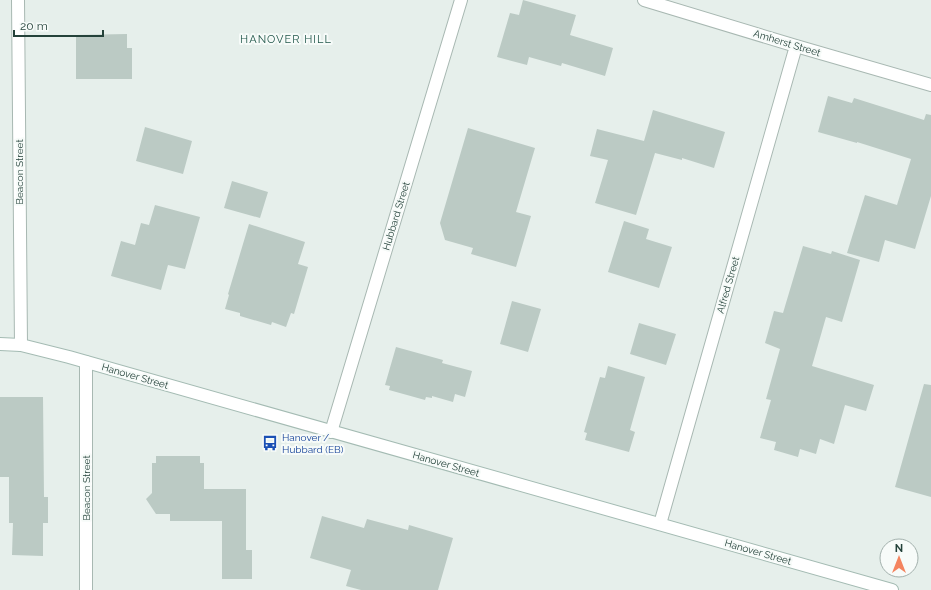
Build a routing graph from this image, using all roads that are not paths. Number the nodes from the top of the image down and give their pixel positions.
1 (18, 0) edge
2 (461, 0) edge
3 (644, 0) edge
4 (796, 46) junction
5 (931, 85) edge
6 (0, 344) edge
7 (21, 345) junction
8 (86, 362) junction
9 (332, 432) junction
10 (660, 524) junction
11 (86, 590) edge
12 (892, 590) edge

1 - 7 street, Beacon Street
2 - 9 street, Hubbard Street
3 - 4 street, Amherst Street
4 - 5 street, Amherst Street
4 - 10 street, Alfred Street
6 - 7 street, Hanover Street
7 - 8 street, Hanover Street
8 - 9 street, Hanover Street
8 - 11 street, Beacon Street
9 - 10 street, Hanover Street
10 - 12 street, Hanover Street

